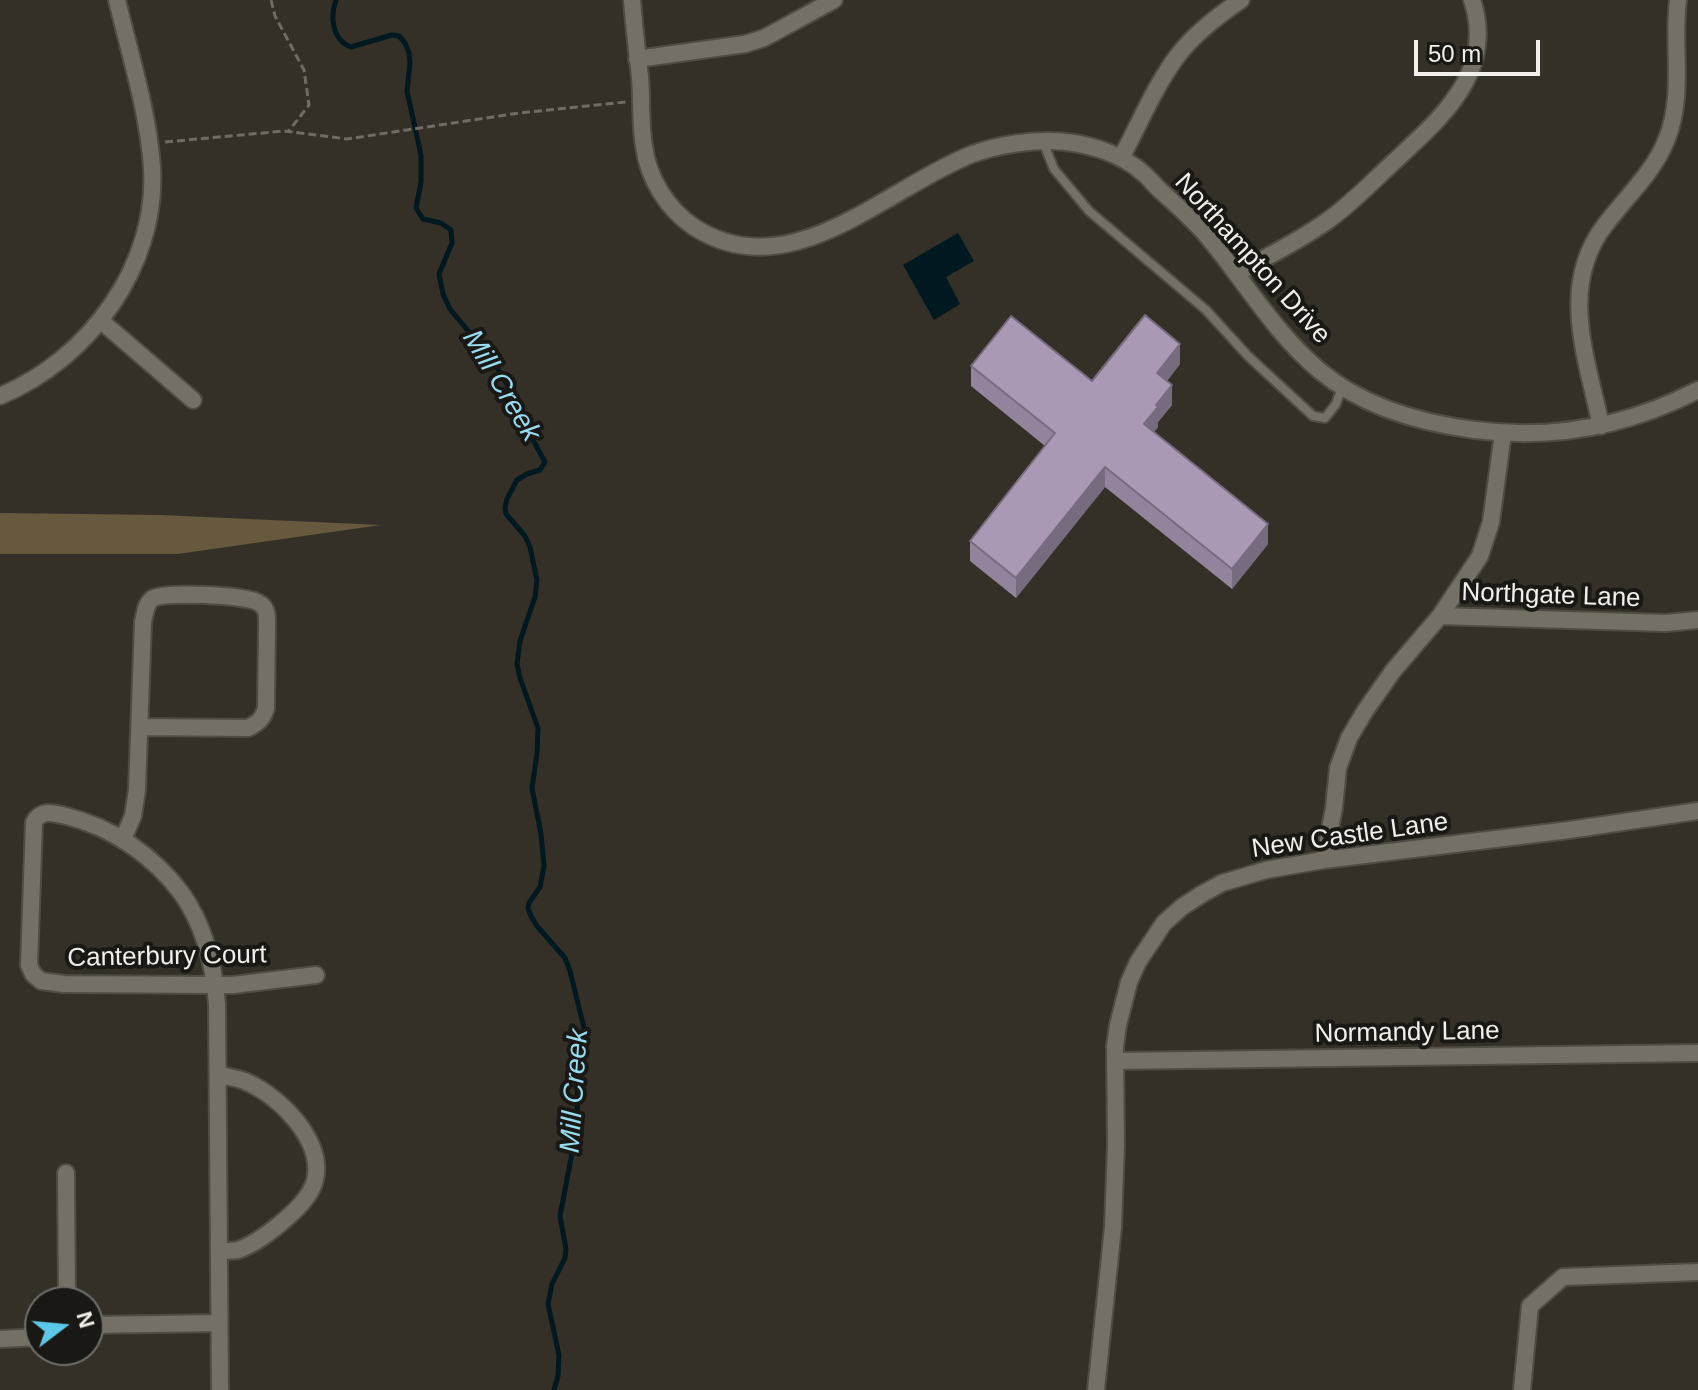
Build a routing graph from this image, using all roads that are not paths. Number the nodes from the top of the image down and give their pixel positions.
1 (117, 0) edge
2 (632, 0) edge
3 (834, 0) edge
4 (1241, 0) edge
5 (1472, 0) edge
6 (1678, 0) edge
7 (637, 59) junction
8 (1043, 142) junction
9 (1121, 158) junction
10 (1237, 273) junction
11 (100, 320) junction
12 (1343, 386) junction
13 (1698, 390) edge
14 (0, 396) edge
15 (193, 400) dead end
16 (1601, 426) junction
17 (1503, 433) junction
18 (1440, 616) junction
19 (1698, 620) edge
20 (141, 727) junction
21 (1698, 811) edge
22 (123, 839) junction
23 (1324, 860) junction
24 (316, 975) dead end
25 (216, 985) junction
26 (1698, 1053) edge
27 (1116, 1061) junction
28 (218, 1075) junction
29 (66, 1173) dead end
30 (220, 1251) junction
31 (1698, 1272) edge
32 (67, 1286) edge
33 (219, 1323) junction
34 (104, 1325) edge
35 (24, 1338) edge
36 (0, 1339) edge
37 (220, 1390) edge
38 (1096, 1390) edge
39 (1522, 1390) edge

1 - 11 street
2 - 7 street, Northampton Drive
3 - 7 street
4 - 9 street
5 - 10 street
6 - 16 street
7 - 8 street, Northampton Drive
8 - 9 street, Northampton Drive
8 - 12 lane
9 - 10 street, Northampton Drive
10 - 12 street, Northampton Drive
11 - 14 street
11 - 15 street
12 - 17 street, Northampton Drive
13 - 16 street, Northampton Drive
16 - 17 street, Northampton Drive
17 - 18 street
18 - 19 street, Northgate Lane
18 - 23 street, Northgate Lane
20 - 20 street
20 - 22 street
21 - 23 street, New Castle Lane
22 - 25 street
22 - 25 street, Canterbury Court
23 - 27 street, New Castle Lane
24 - 25 street, Canterbury Court
25 - 28 street
26 - 27 street, Normandy Lane
27 - 38 street, New Castle Lane
28 - 30 street
28 - 30 street
29 - 32 street
30 - 33 street
31 - 39 street
33 - 34 street
33 - 37 street
35 - 36 street

